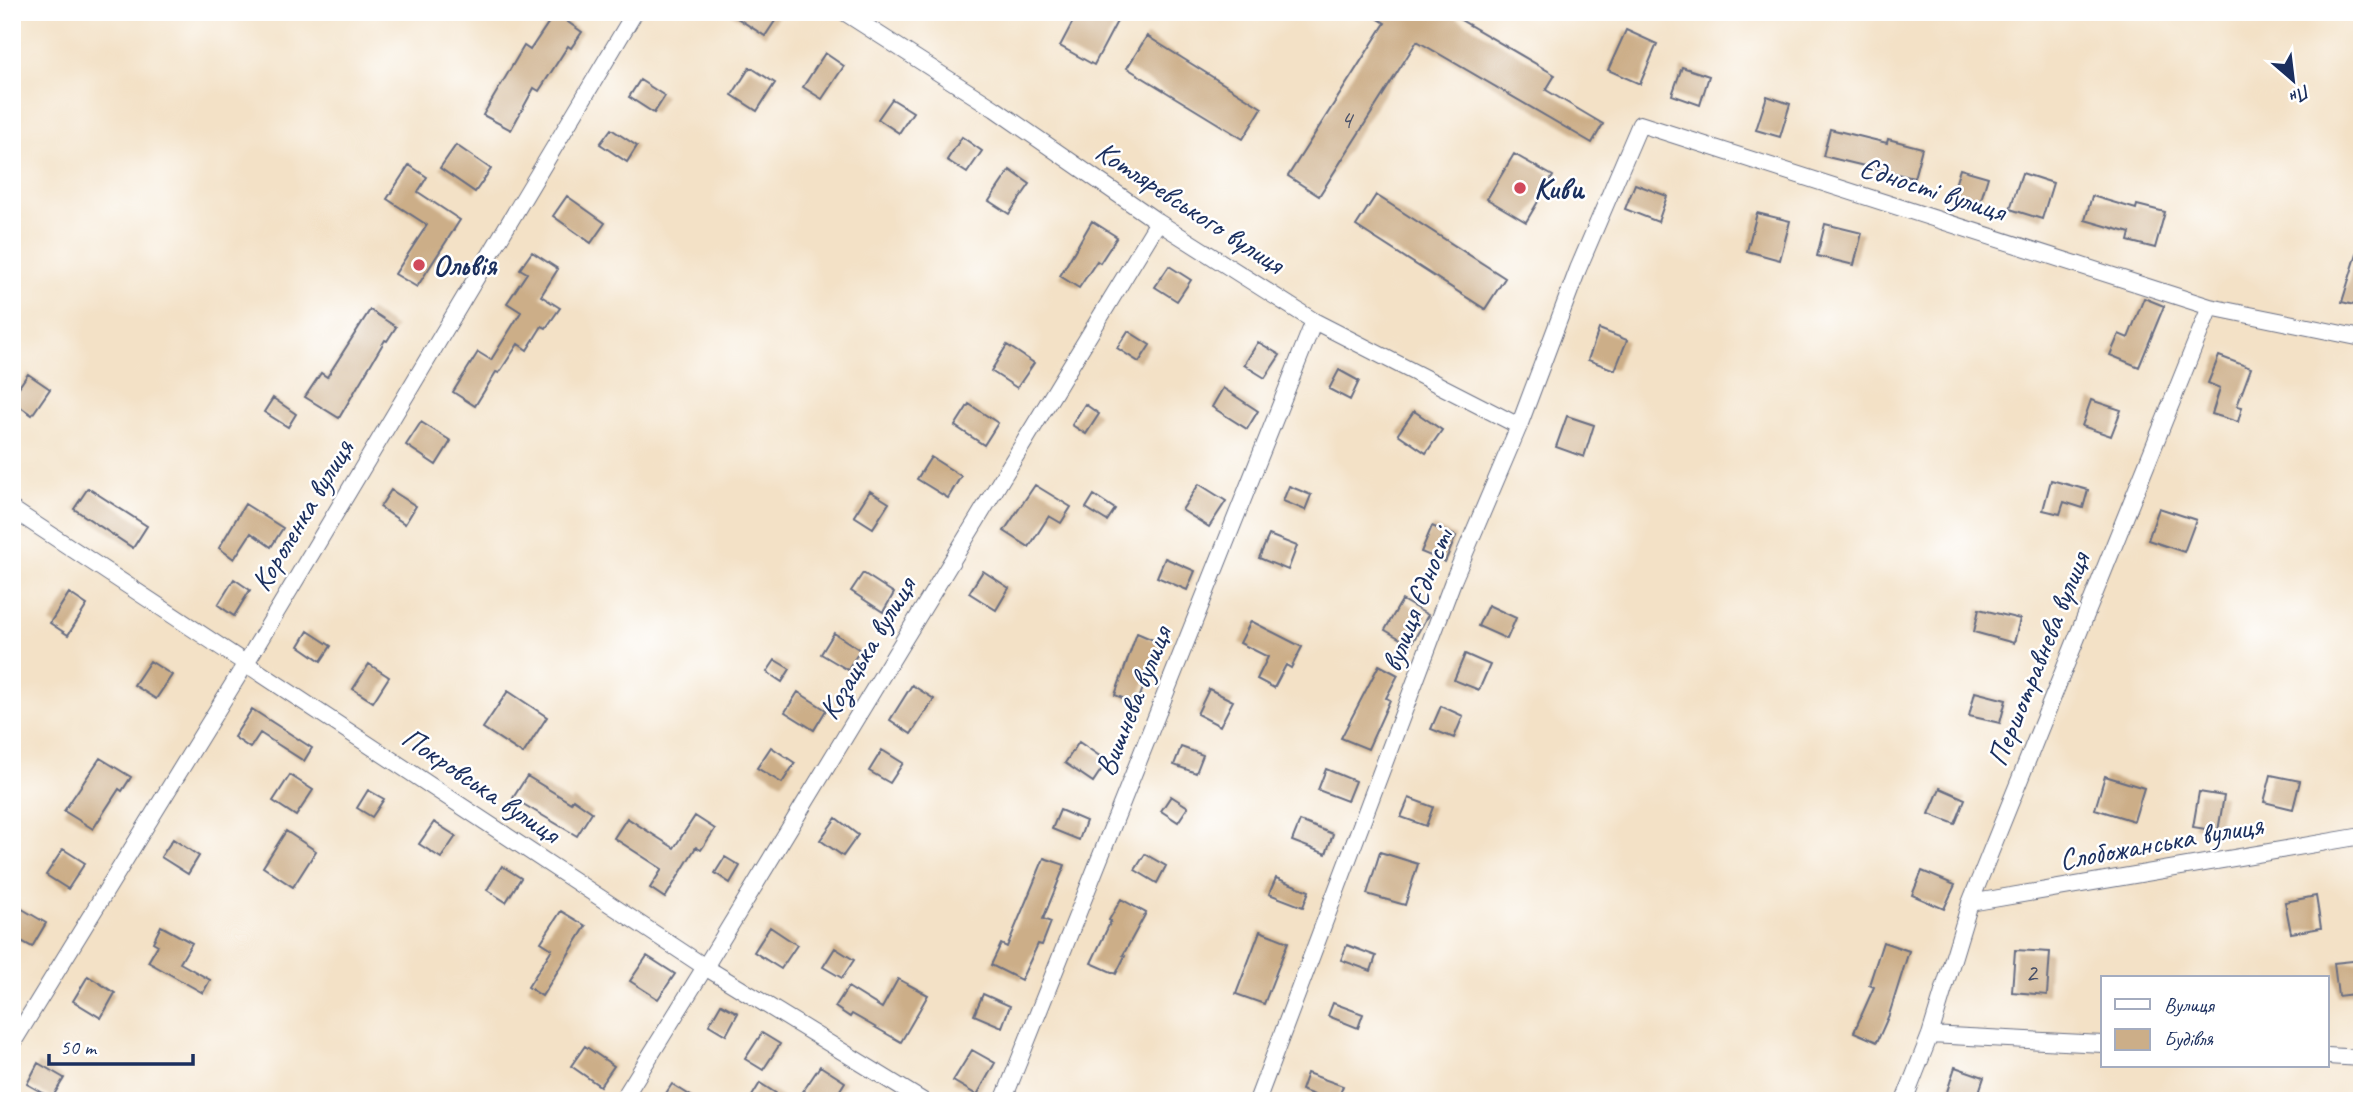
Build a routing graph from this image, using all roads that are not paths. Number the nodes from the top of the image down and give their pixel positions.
1 (635, 12) edge
2 (844, 12) edge
3 (1640, 124) joint
4 (1158, 222) junction
5 (2210, 307) junction
6 (1314, 321) junction
7 (2362, 338) edge
8 (1519, 426) junction
9 (12, 509) edge
10 (246, 663) junction
11 (2362, 836) edge
12 (1970, 903) junction
13 (705, 967) junction
14 (1930, 1035) junction
15 (12, 1044) edge
16 (2101, 1044) edge
17 (2328, 1056) edge
18 (2362, 1058) edge
19 (622, 1101) edge
20 (923, 1101) edge
21 (1003, 1101) edge
22 (1258, 1101) edge
23 (1904, 1101) edge

1 - 10 street, Короленка вулиця
2 - 4 street, Котляревського вулиця
3 - 5 street, Єдності вулиця
3 - 8 street, вулиця Єдності
4 - 6 street, Котляревського вулиця
4 - 13 street, Козацька вулиця
5 - 7 street, Єдності вулиця
5 - 12 street, Першотравнева вулиця
6 - 8 street, Котляревського вулиця
6 - 21 street, Вишнева вулиця
8 - 22 street, вулиця Єдності
9 - 10 street, Покровська вулиця
10 - 13 street, Покровська вулиця
10 - 15 street, Короленка вулиця
11 - 12 street, Слобожанська вулиця
12 - 14 street, Першотравнева вулиця
13 - 19 street, Козацька вулиця
13 - 20 street, Покровська вулиця
14 - 16 street
14 - 23 street, Першотравнева вулиця
17 - 18 street

